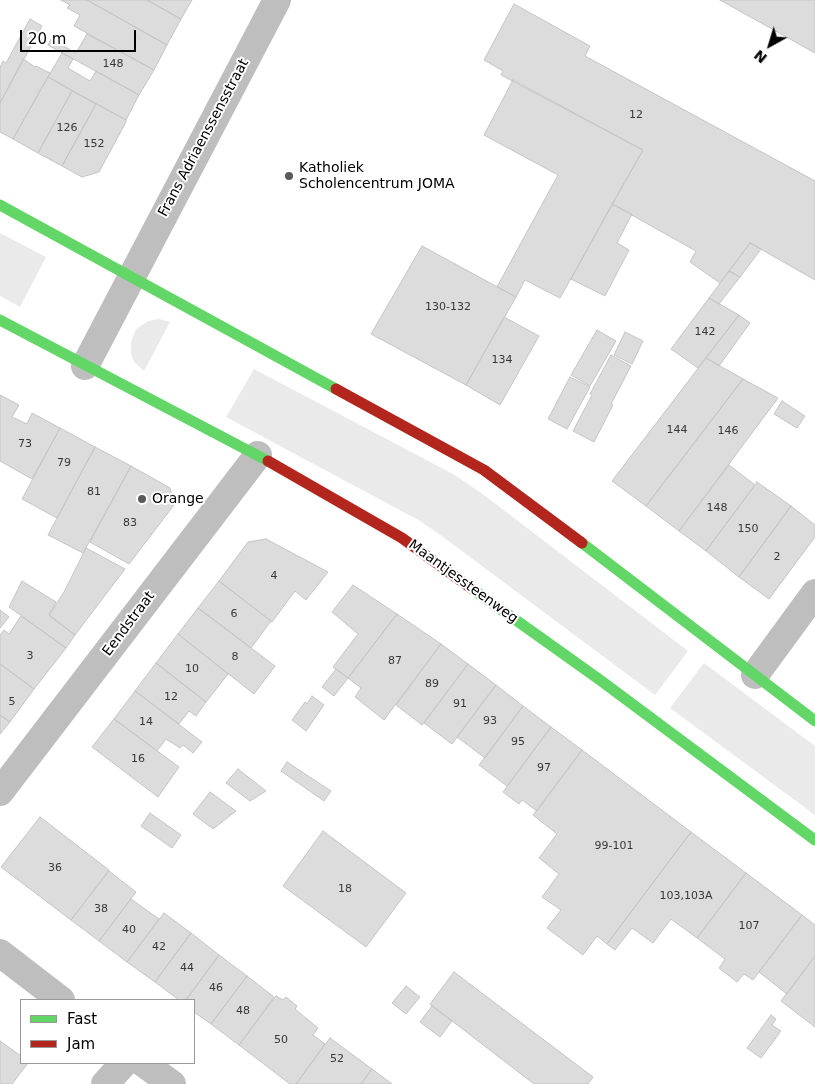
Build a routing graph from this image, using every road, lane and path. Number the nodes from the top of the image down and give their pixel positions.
1 (277, 0) edge
2 (0, 205) edge
3 (132, 276) junction
4 (0, 320) edge
5 (86, 366) junction
6 (258, 455) junction
7 (815, 593) edge
8 (754, 675) junction
9 (815, 721) edge
10 (0, 792) edge
11 (815, 840) edge
12 (0, 953) edge
13 (60, 999) edge
14 (123, 1064) edge
15 (144, 1064) edge
16 (105, 1084) edge
17 (172, 1084) edge

1 - 3 street, Frans Adriaenssensstraat
2 - 3 street
3 - 5 street
3 - 8 street
4 - 5 street, Maantjessteenweg
5 - 6 street, Maantjessteenweg
6 - 10 street, Eendstraat
6 - 11 street, Maantjessteenweg
7 - 8 street
8 - 9 street
12 - 13 street
14 - 16 street
15 - 17 street

